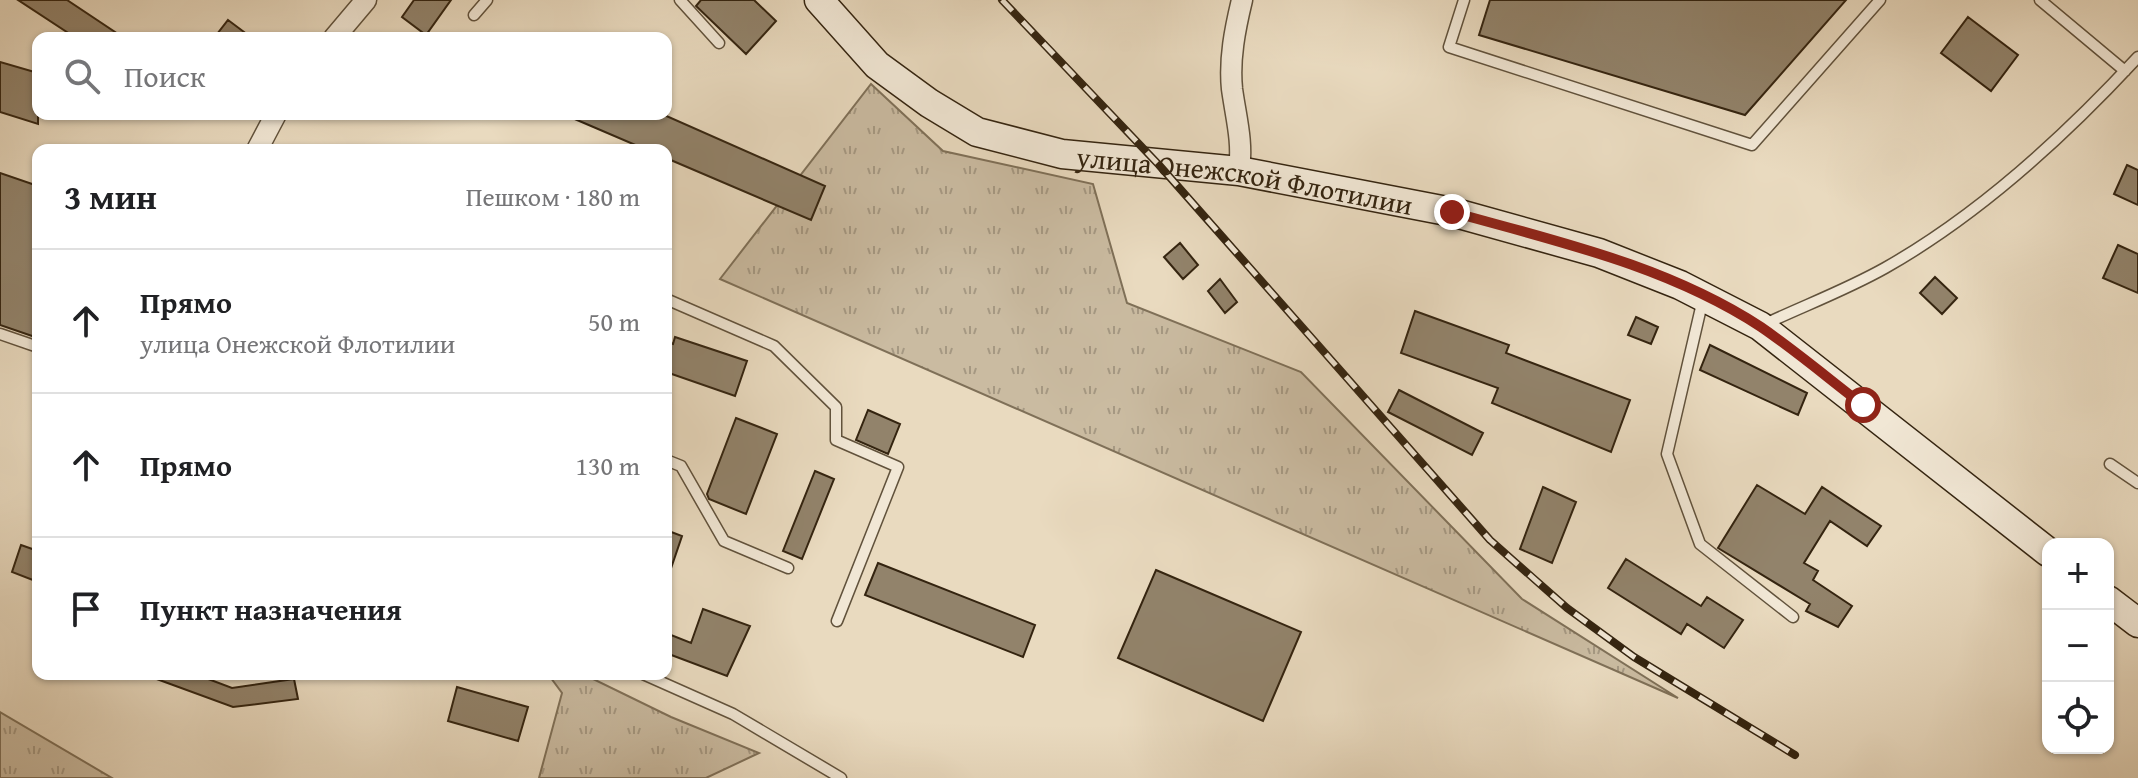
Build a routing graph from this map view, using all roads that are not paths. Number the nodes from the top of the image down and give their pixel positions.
1 (366, 0) edge
2 (487, 0) edge
3 (680, 0) edge
4 (819, 0) edge
5 (1242, 0) edge
6 (1464, 0) edge
7 (1880, 0) edge
8 (2040, 0) edge
9 (474, 15) dead end
10 (339, 32) edge
11 (719, 43) dead end
12 (2138, 57) edge
13 (2125, 71) junction
14 (273, 120) edge
15 (260, 144) edge
16 (1239, 171) junction
17 (1704, 297) junction
18 (672, 302) edge
19 (1760, 326) junction
20 (0, 334) edge
21 (32, 345) edge
22 (672, 462) edge
23 (2110, 464) dead end
24 (2138, 483) edge
25 (2042, 547) edge
26 (788, 568) dead end
27 (2114, 605) edge
28 (1793, 617) dead end
29 (837, 621) dead end
30 (2138, 623) edge
31 (656, 680) edge
32 (841, 778) edge

1 - 10 street
2 - 9 lane
3 - 11 lane
4 - 16 main road, улица Онежской Флотилии
5 - 16 street
6 - 7 lane
8 - 13 lane
12 - 13 lane
13 - 19 lane
14 - 15 street
16 - 17 lane
17 - 19 lane
17 - 28 lane
18 - 29 lane
19 - 25 main road
20 - 21 lane
22 - 26 lane
23 - 24 lane
27 - 30 main road
31 - 32 lane

